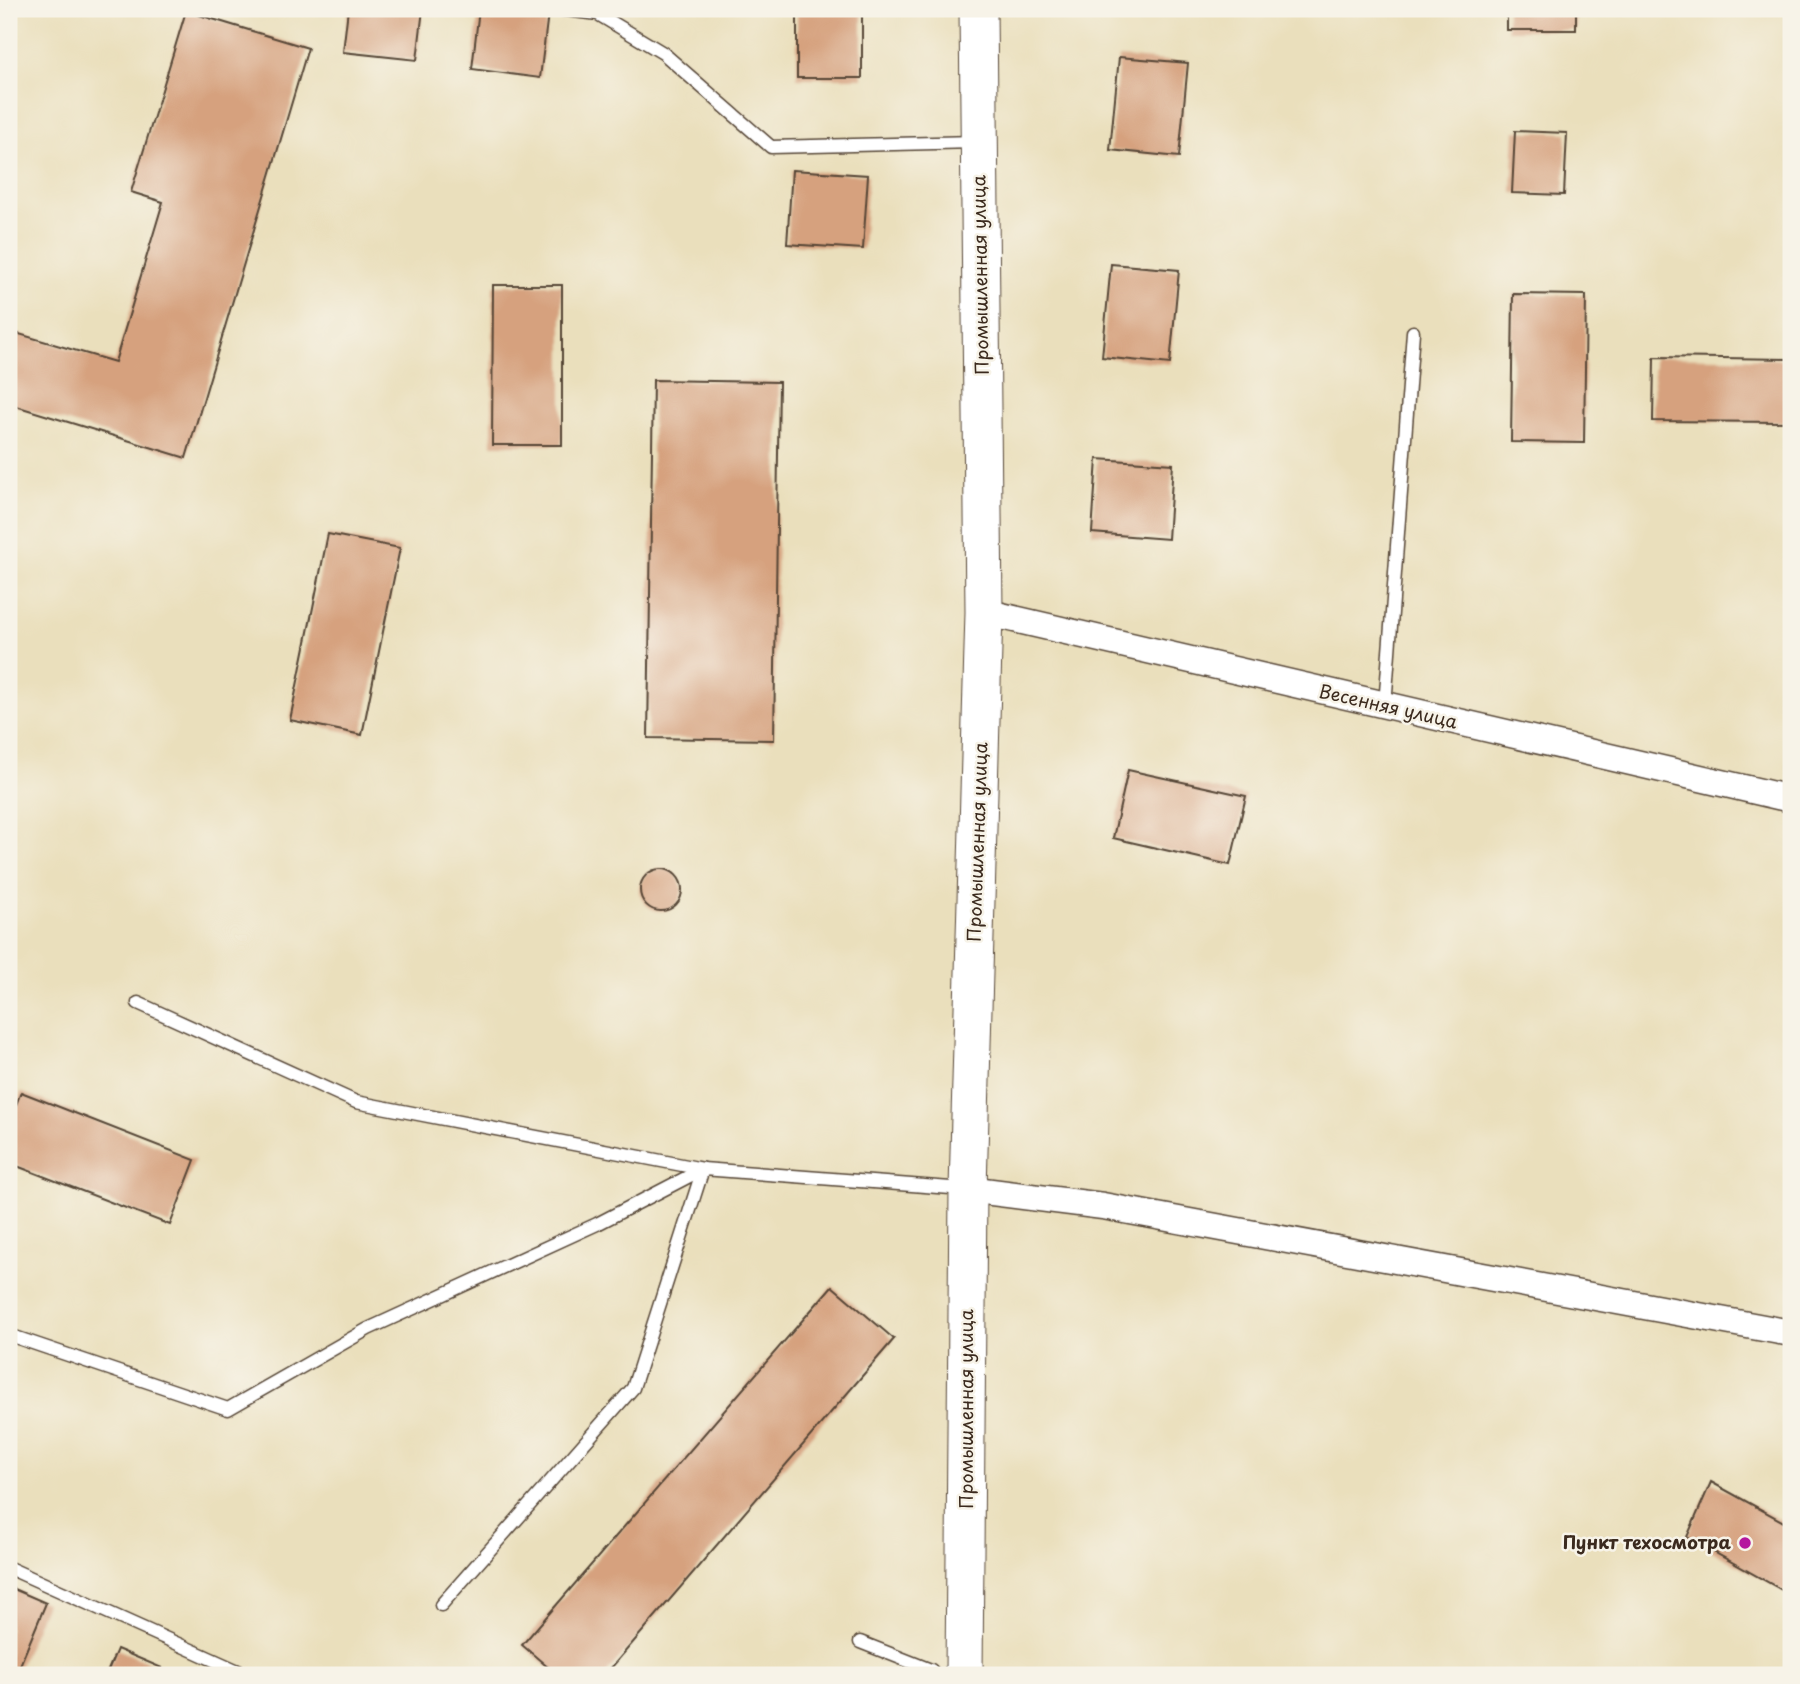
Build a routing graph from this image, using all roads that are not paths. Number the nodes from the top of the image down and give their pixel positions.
1 (557, 9) edge
2 (978, 9) edge
3 (980, 142) junction
4 (1413, 332) dead end
5 (984, 612) junction
6 (1385, 706) junction
7 (1791, 799) edge
8 (138, 1003) dead end
9 (703, 1169) junction
10 (968, 1189) junction
11 (1791, 1333) edge
12 (9, 1335) edge
13 (9, 1568) edge
14 (441, 1605) dead end
15 (860, 1642) dead end
16 (247, 1675) edge
17 (935, 1675) edge
18 (964, 1675) edge

1 - 3 lane
2 - 3 main road, Промышленная улица
3 - 5 main road, Промышленная улица
4 - 6 lane
5 - 6 street, Весенняя улица
5 - 10 main road, Промышленная улица
6 - 7 street, Весенняя улица
8 - 9 lane
9 - 10 lane
9 - 12 lane
9 - 14 lane
10 - 11 street
10 - 18 main road, Промышленная улица
13 - 16 lane
15 - 17 lane

